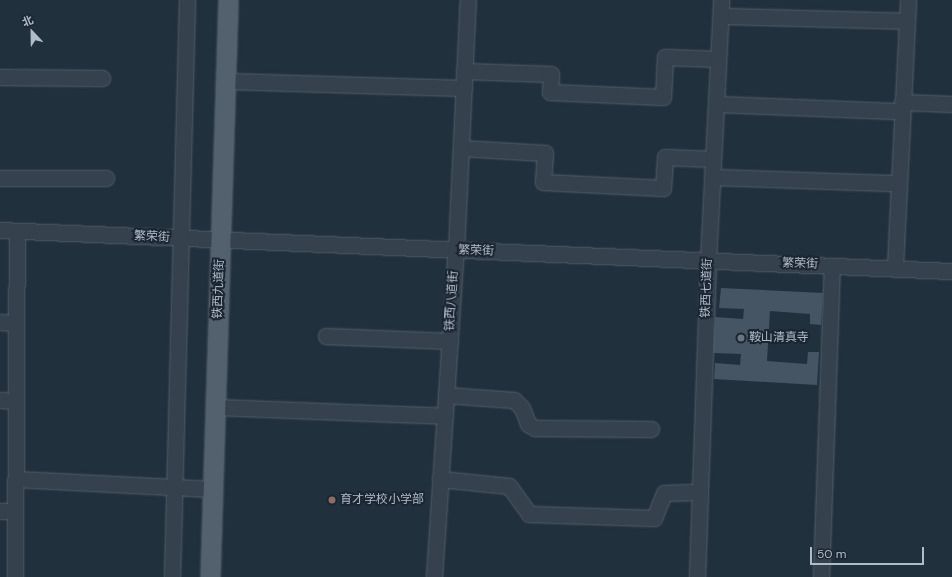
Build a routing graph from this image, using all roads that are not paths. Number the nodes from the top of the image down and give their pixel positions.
1 (187, 0) edge
2 (228, 0) edge
3 (468, 0) edge
4 (721, 0) edge
5 (908, 0) edge
6 (720, 16) junction
7 (906, 21) junction
8 (718, 59) junction
9 (464, 71) junction
10 (0, 78) edge
11 (102, 78) dead end
12 (226, 81) junction
13 (464, 88) junction
14 (716, 104) junction
15 (952, 104) edge
16 (902, 106) junction
17 (461, 148) junction
18 (714, 159) junction
19 (713, 177) junction
20 (0, 178) edge
21 (106, 178) dead end
22 (898, 183) junction
23 (0, 230) edge
24 (17, 231) junction
25 (180, 239) junction
26 (220, 241) junction
27 (456, 250) junction
28 (708, 261) junction
29 (832, 266) junction
30 (895, 268) junction
31 (952, 271) edge
32 (0, 322) edge
33 (16, 323) junction
34 (326, 336) dead end
35 (450, 341) junction
36 (446, 395) junction
37 (0, 400) edge
38 (16, 401) junction
39 (215, 407) junction
40 (445, 416) junction
41 (651, 429) dead end
42 (16, 479) junction
43 (440, 479) junction
44 (176, 487) junction
45 (212, 489) junction
46 (700, 492) junction
47 (0, 511) edge
48 (16, 512) junction
49 (15, 577) edge
50 (172, 577) edge
51 (210, 577) edge
52 (434, 577) edge
53 (697, 577) edge
54 (821, 577) edge

1 - 25 street
2 - 12 main road, 铁西九道街
3 - 9 street, 铁西八道街
4 - 6 street, 铁西七道街
5 - 7 street
6 - 7 street
6 - 8 street, 铁西七道街
7 - 16 street
8 - 9 street
8 - 14 street, 铁西七道街
9 - 13 street, 铁西八道街
10 - 11 street
12 - 13 street
12 - 26 main road, 铁西九道街
13 - 17 street, 铁西八道街
14 - 16 street
14 - 18 street, 铁西七道街
15 - 16 street
16 - 22 street
17 - 18 street
17 - 27 street, 铁西八道街
18 - 19 street, 铁西七道街
19 - 22 street
19 - 28 street, 铁西七道街
20 - 21 street
22 - 30 street
23 - 24 street, 繁荣街
24 - 25 street, 繁荣街
24 - 33 street
25 - 26 street, 繁荣街
25 - 44 street
26 - 27 street, 繁荣街
26 - 39 main road, 铁西九道街
27 - 28 street, 繁荣街
27 - 35 street, 铁西八道街
28 - 29 street, 繁荣街
28 - 46 street, 铁西七道街
29 - 30 street, 繁荣街
29 - 54 street
30 - 31 street, 繁荣街
32 - 33 street
33 - 38 street
34 - 35 street
35 - 36 street, 铁西八道街
36 - 40 street, 铁西八道街
36 - 41 street
37 - 38 street
38 - 42 street
39 - 40 street
39 - 45 main road, 铁西九道街
40 - 43 street, 铁西八道街
42 - 44 street
42 - 48 street
43 - 46 street
43 - 52 street, 铁西八道街
44 - 45 street
44 - 50 street
45 - 51 main road, 铁西九道街
46 - 53 street, 铁西七道街
47 - 48 street
48 - 49 street

